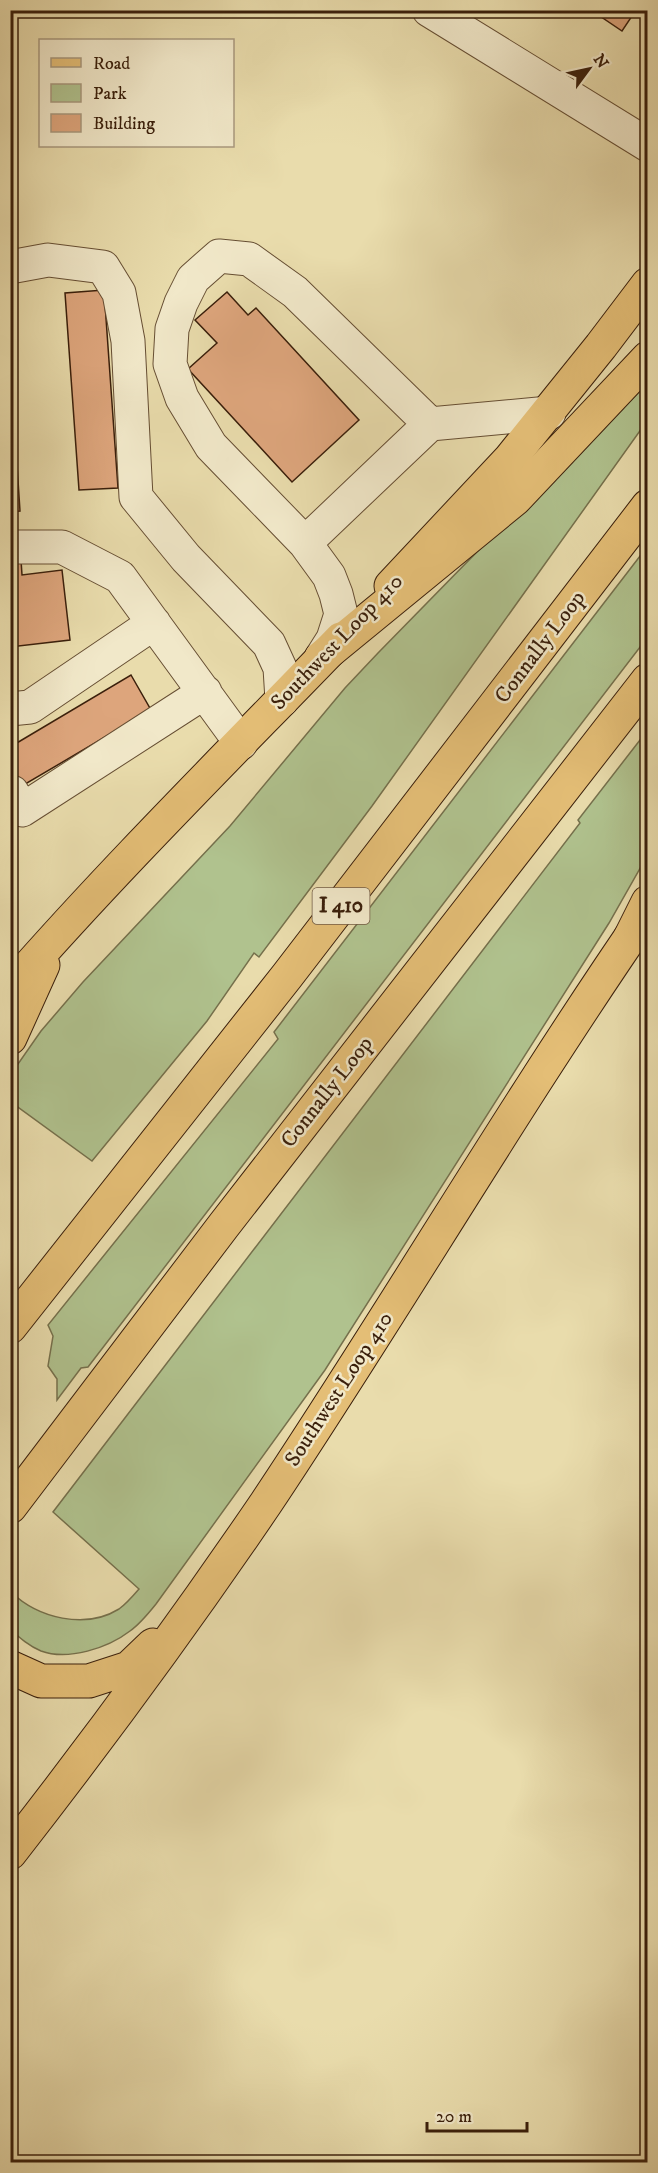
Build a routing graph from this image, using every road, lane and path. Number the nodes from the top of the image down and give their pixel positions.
1 (429, 10) edge
2 (648, 145) edge
3 (10, 267) edge
4 (648, 284) edge
5 (648, 358) edge
6 (549, 413) junction
7 (430, 424) junction
8 (648, 506) edge
9 (305, 543) junction
10 (10, 547) edge
11 (154, 623) junction
12 (321, 658) junction
13 (648, 680) edge
14 (205, 692) junction
15 (282, 700) junction
16 (10, 709) edge
17 (241, 742) junction
18 (12, 792) dead end
19 (648, 902) edge
20 (639, 925) edge
21 (56, 936) junction
22 (10, 962) edge
23 (10, 988) edge
24 (10, 1038) edge
25 (20, 1314) edge
26 (10, 1508) edge
27 (196, 1604) junction
28 (10, 1666) edge
29 (10, 1853) edge

1 - 2 street
3 - 15 street
4 - 6 main road, Southwest Loop 410
5 - 12 main road
6 - 7 street
6 - 12 main road, Southwest Loop 410
7 - 9 street
7 - 9 street
8 - 25 main road, Connally Loop / I 410
9 - 12 street
10 - 11 street
11 - 14 street
11 - 16 street
12 - 15 main road, Southwest Loop 410
13 - 26 main road, Connally Loop
14 - 17 street
14 - 18 street
15 - 17 main road, Southwest Loop 410
17 - 21 main road, Southwest Loop 410
19 - 20 main road, Southwest Loop 410
20 - 27 main road, Southwest Loop 410
21 - 22 main road
21 - 23 main road, Southwest Loop 410
21 - 24 main road
27 - 28 main road
27 - 29 main road, Southwest Loop 410

